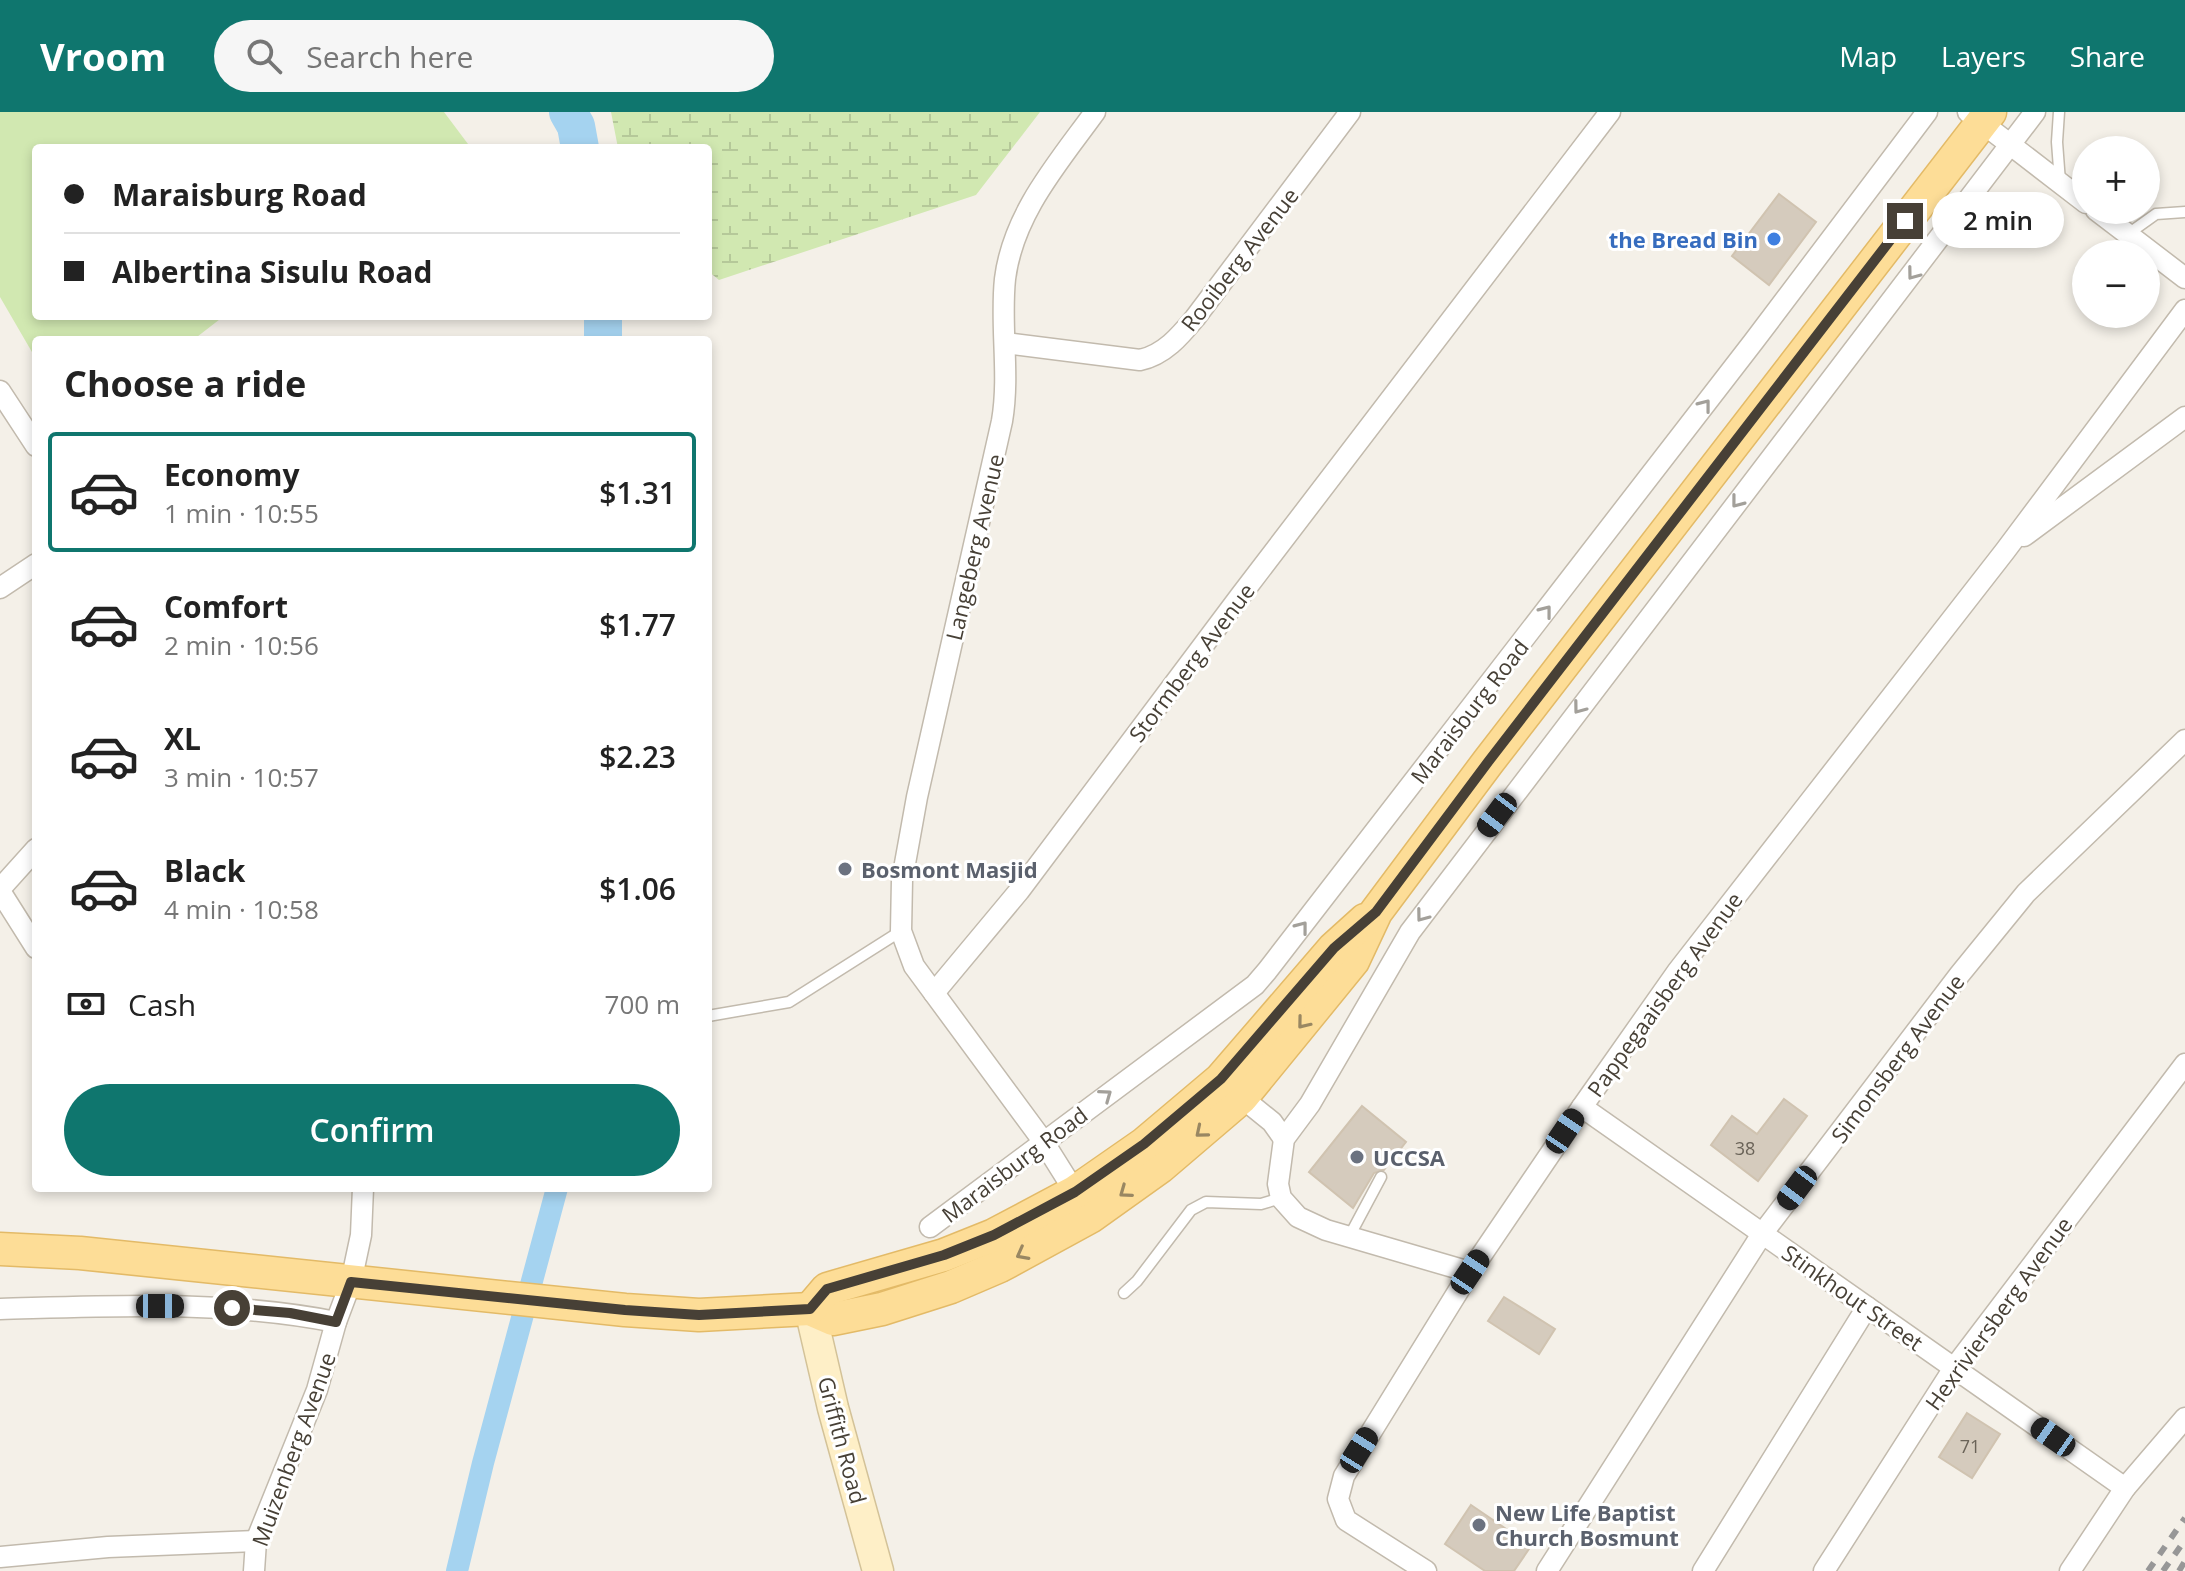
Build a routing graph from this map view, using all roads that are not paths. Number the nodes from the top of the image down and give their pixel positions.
1 (1095, 112) edge
2 (1350, 112) edge
3 (1610, 112) edge
4 (1927, 112) edge
5 (2035, 112) edge
6 (2059, 112) edge
7 (1980, 116) edge
8 (2009, 144) junction
9 (2061, 183) junction
10 (2072, 192) edge
11 (2185, 212) edge
12 (2115, 224) edge
13 (2128, 234) junction
14 (2185, 278) edge
15 (2185, 310) edge
16 (1005, 343) junction
17 (0, 391) edge
18 (2185, 417) edge
19 (32, 440) edge
20 (2005, 551) junction
21 (32, 567) edge
22 (0, 588) edge
23 (2185, 740) edge
24 (32, 854) edge
25 (0, 890) edge
26 (901, 931) junction
27 (32, 942) edge
28 (934, 993) junction
29 (712, 1015) edge
30 (2185, 1064) edge
31 (1231, 1088) junction
32 (1582, 1107) junction
33 (1284, 1139) junction
34 (1043, 1141) junction
35 (1381, 1177) dead end
36 (363, 1192) edge
37 (1281, 1198) junction
38 (1083, 1204) junction
39 (930, 1227) dead end
40 (1762, 1234) junction
41 (1349, 1237) junction
42 (0, 1249) edge
43 (1470, 1272) junction
44 (351, 1282) junction
45 (1124, 1293) dead end
46 (1867, 1307) junction
47 (0, 1309) edge
48 (810, 1309) junction
49 (336, 1322) junction
50 (1954, 1368) junction
51 (2185, 1418) edge
52 (2125, 1488) junction
53 (256, 1541) junction
54 (0, 1557) edge
55 (254, 1571) edge
56 (878, 1571) edge
57 (1426, 1571) edge
58 (1547, 1571) edge
59 (1703, 1571) edge
60 (1824, 1571) edge
61 (2070, 1571) edge

1 - 16 street, Langeberg Avenue
2 - 16 street, Rooiberg Avenue
3 - 28 street, Stormberg Avenue
34 -> 4 street, Maraisburg Road
5 - 8 street
6 - 9 lane
7 - 8 street
7 - 31 main road
8 - 9 street
8 -> 33 street
9 - 10 street
11 - 13 lane
12 - 13 street
13 - 14 street
15 - 20 street, Pappegaaisberg Avenue
16 - 26 street, Langeberg Avenue
17 - 19 street
18 - 20 street, Pappegaaisberg Avenue
20 - 32 street, Pappegaaisberg Avenue
21 - 22 street
23 - 40 street, Simonsberg Avenue
24 - 25 street
25 - 27 street
26 - 28 street, Langeberg Avenue
26 - 29 lane
28 - 34 street
30 - 50 street, Hexriviersberg Avenue
31 - 33 street
31 - 38 main road
32 - 40 street, Stinkhout Street
32 - 43 street, Pappegaaisberg Avenue
33 - 37 street
34 - 38 street
34 - 39 street, Maraisburg Road
35 - 41 lane
36 - 44 street, Muizenberg Avenue
37 - 41 street
37 - 45 lane
38 - 48 main road
40 - 46 street, Stinkhout Street
40 - 58 street, Simonsberg Avenue
41 - 43 street
42 - 44 main road
43 - 57 street
44 - 48 main road
44 - 49 street, Muizenberg Avenue
46 - 50 street, Stinkhout Street
46 - 59 street
47 - 49 street
48 - 56 street, Griffith Road
49 - 53 street, Muizenberg Avenue
50 - 52 street, Stinkhout Street
50 - 60 street, Hexriviersberg Avenue
51 - 52 street
52 - 61 street
53 - 54 street
53 - 55 street, Muizenberg Avenue

